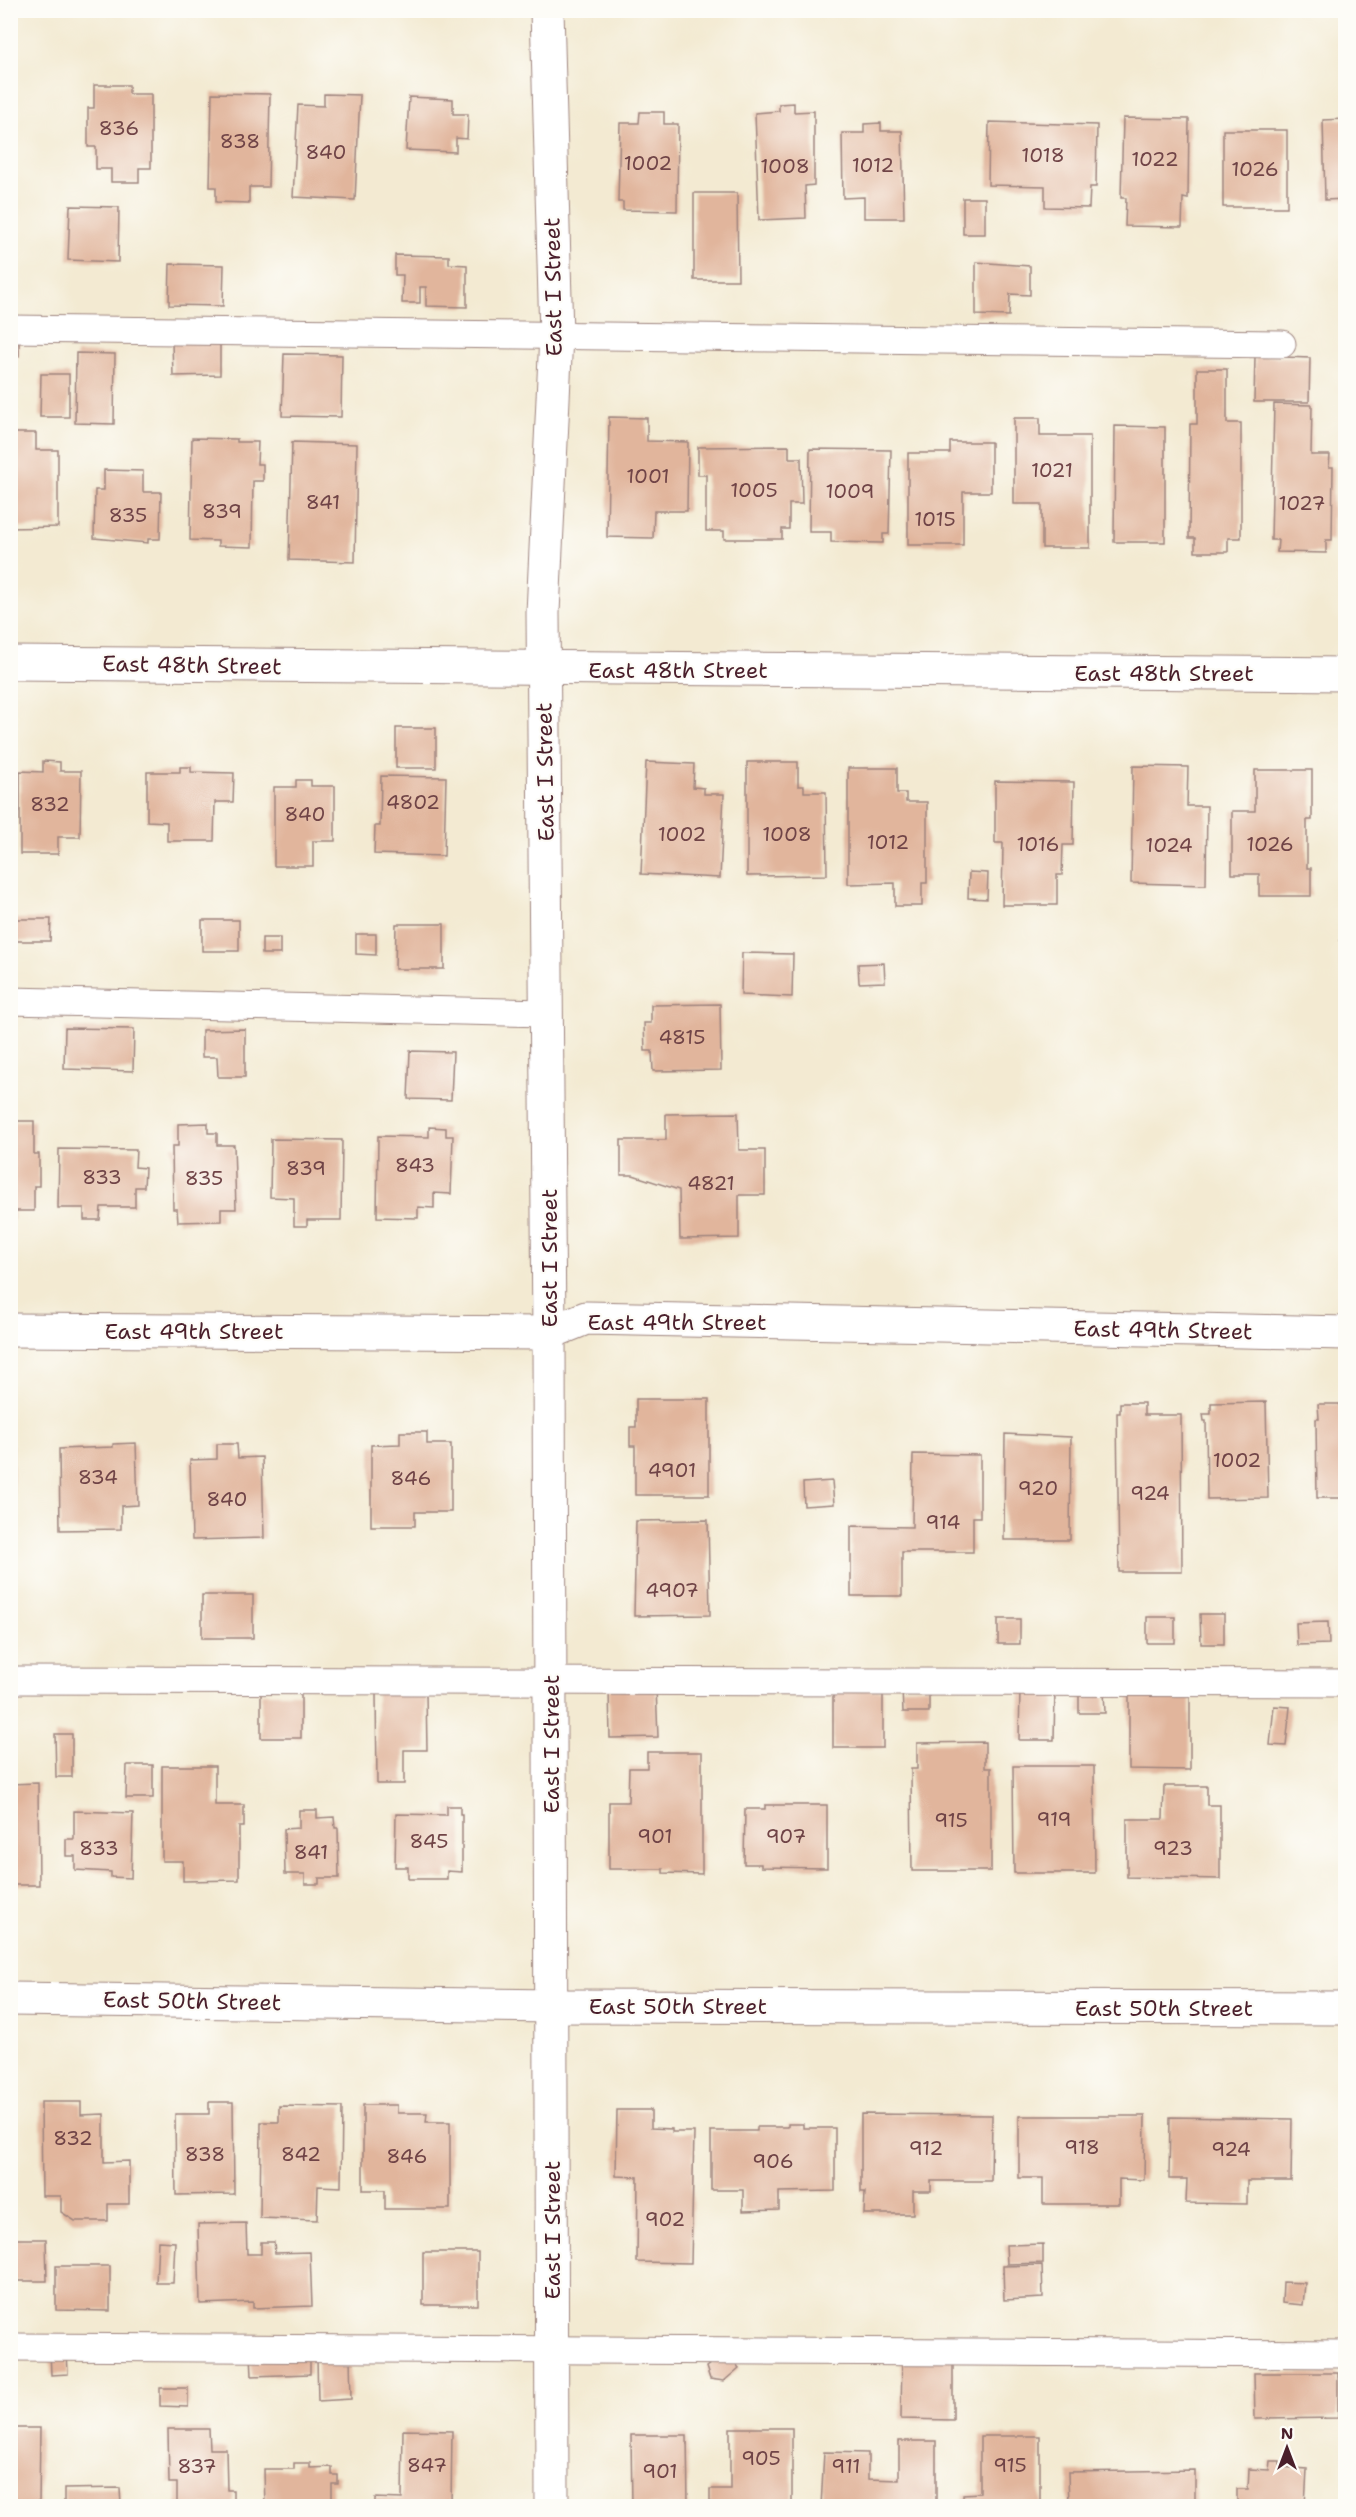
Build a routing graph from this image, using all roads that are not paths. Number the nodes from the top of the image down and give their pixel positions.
1 (547, 10) edge
2 (10, 328) edge
3 (556, 335) junction
4 (1282, 344) dead end
5 (10, 663) edge
6 (544, 669) junction
7 (1346, 674) edge
8 (10, 1001) edge
9 (547, 1013) junction
10 (10, 1330) edge
11 (549, 1333) junction
12 (1346, 1334) edge
13 (10, 1680) edge
14 (550, 1683) junction
15 (1346, 1683) edge
16 (10, 1998) edge
17 (551, 2006) junction
18 (1346, 2008) edge
19 (10, 2347) edge
20 (552, 2350) junction
21 (1346, 2354) edge
22 (552, 2506) edge

1 - 3 street, East I Street
2 - 3 lane
3 - 4 lane
3 - 6 street, East I Street
5 - 6 street, East 48th Street
6 - 7 street, East 48th Street
6 - 9 street, East I Street
8 - 9 lane
9 - 11 street, East I Street
10 - 11 street, East 49th Street
11 - 12 street, East 49th Street
11 - 14 street, East I Street
13 - 14 lane
14 - 15 lane
14 - 17 street, East I Street
16 - 17 street, East 50th Street
17 - 18 street, East 50th Street
17 - 20 street, East I Street
19 - 20 lane
20 - 21 lane
20 - 22 street, East I Street

